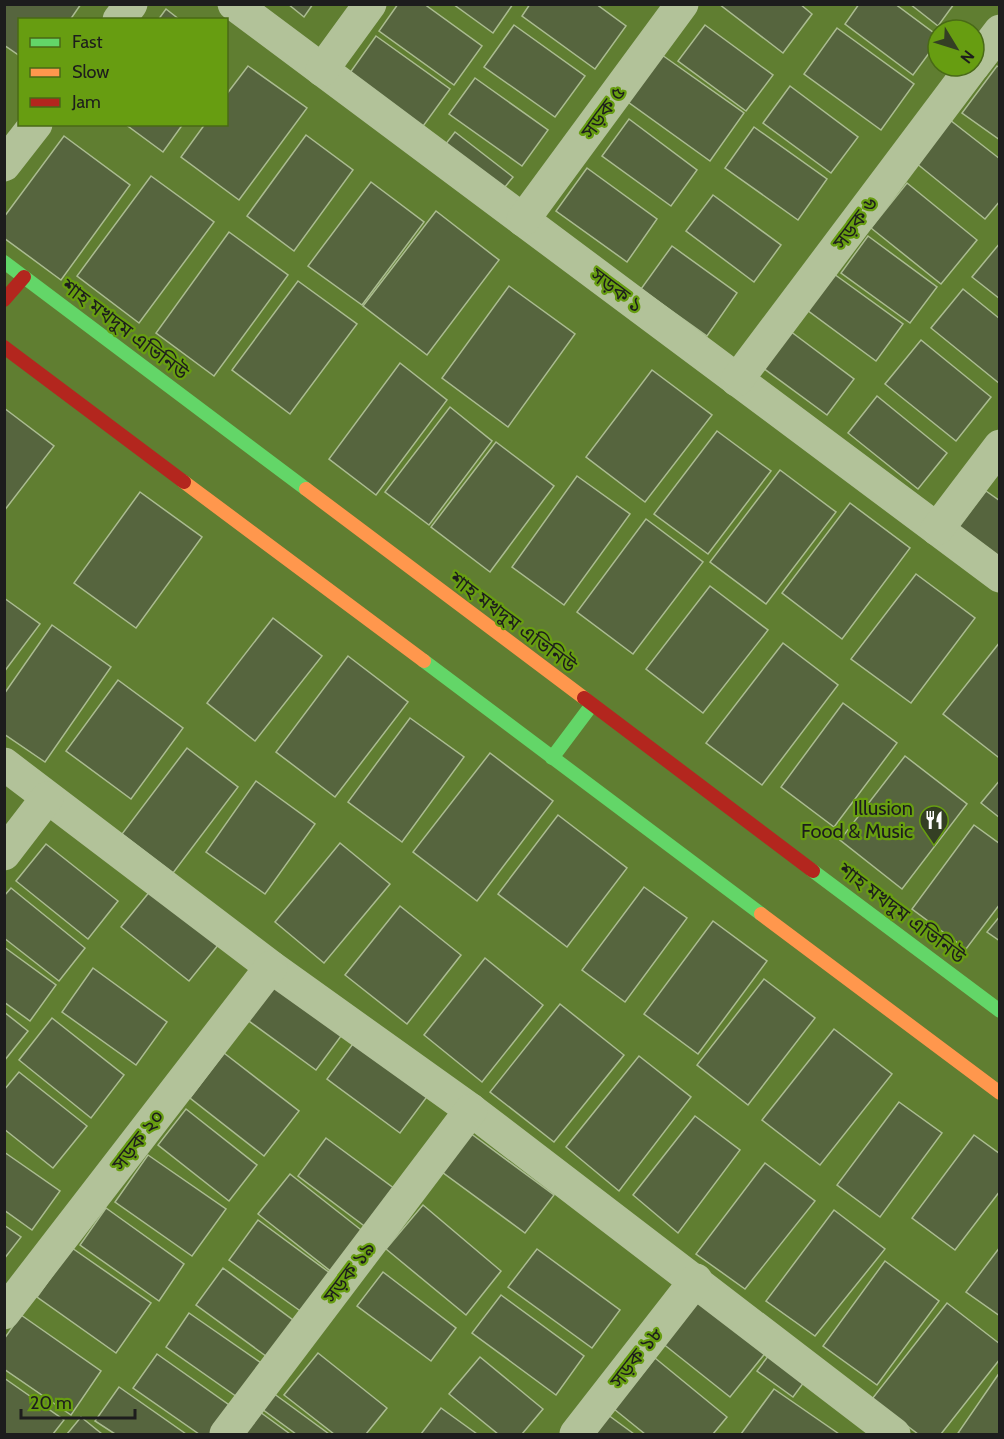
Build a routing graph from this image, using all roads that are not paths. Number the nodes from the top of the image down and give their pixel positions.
1 (131, 4) edge
2 (234, 4) edge
3 (370, 4) edge
4 (682, 4) edge
5 (120, 18) edge
6 (999, 31) edge
7 (986, 49) edge
8 (322, 70) junction
9 (964, 78) edge
10 (34, 126) edge
11 (4, 165) edge
12 (523, 220) junction
13 (4, 262) edge
14 (24, 276) junction
15 (4, 300) edge
16 (4, 347) edge
17 (737, 380) junction
18 (999, 446) edge
19 (937, 529) junction
20 (999, 576) edge
21 (591, 706) junction
22 (552, 758) junction
23 (4, 764) edge
24 (47, 798) junction
25 (4, 854) edge
26 (271, 967) junction
27 (999, 1011) edge
28 (999, 1093) edge
29 (471, 1110) junction
30 (696, 1280) junction
31 (4, 1313) edge
32 (226, 1434) edge
33 (576, 1434) edge
34 (894, 1434) edge

1 - 5 street
2 - 8 street, সড়ক ১
3 - 8 street
4 - 12 street, সড়ক ৫
6 - 7 street, সড়ক ৬
8 - 12 street, সড়ক ১
9 - 17 street, সড়ক ৬
10 - 11 street
12 - 17 street, সড়ক ১
13 - 14 street, শাহ মখদুম এভিনিউ
14 - 15 street
14 - 21 street, শাহ মখদুম এভিনিউ
16 - 22 street
17 - 19 street, সড়ক ১
18 - 19 street
19 - 20 street, সড়ক ১
21 - 22 street
21 - 27 street, শাহ মখদুম এভিনিউ
22 - 28 street
23 - 24 street
24 - 25 street
24 - 26 street
26 - 29 street
26 - 31 street, সড়ক ২০
29 - 30 street
29 - 32 street, সড়ক ১৯
30 - 33 street, সড়ক ১৮
30 - 34 street

